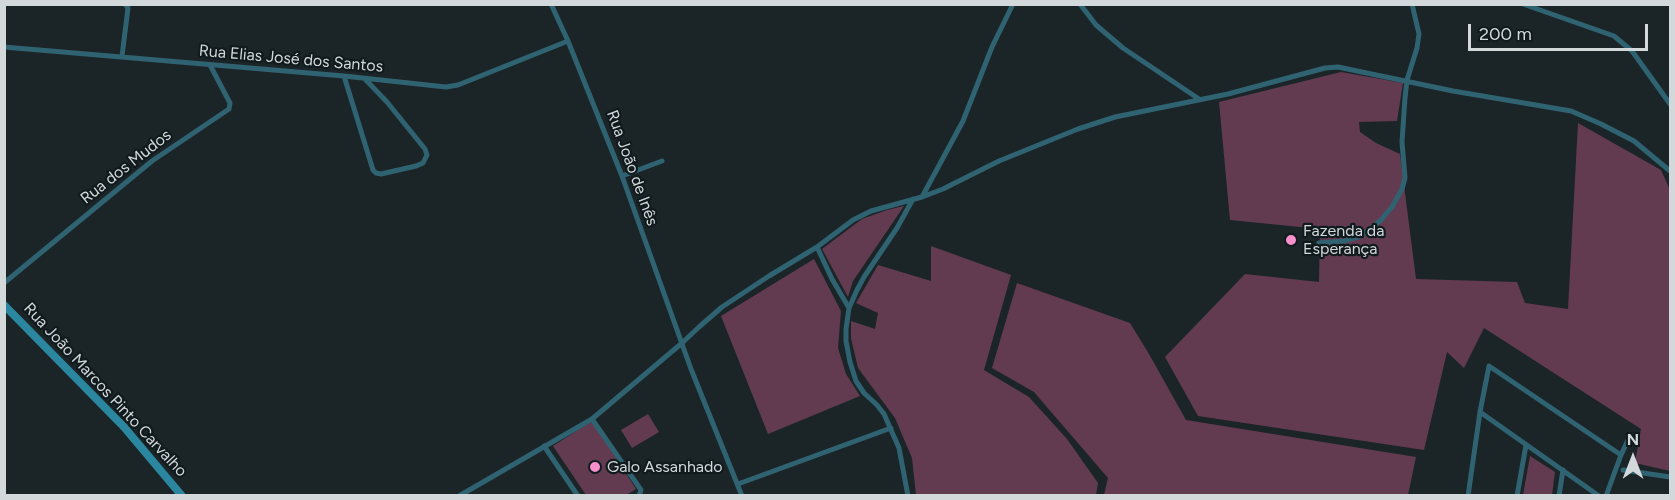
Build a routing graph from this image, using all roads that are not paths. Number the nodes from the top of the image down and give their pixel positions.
1 (550, 4) edge
2 (1013, 4) edge
3 (1080, 4) edge
4 (1412, 4) edge
5 (1522, 4) edge
6 (126, 6) edge
7 (568, 41) junction
8 (4, 47) edge
9 (122, 56) junction
10 (210, 65) junction
11 (344, 76) junction
12 (364, 79) junction
13 (1407, 80) junction
14 (1199, 99) junction
15 (1671, 104) edge
16 (662, 161) dead end
17 (1671, 171) edge
18 (622, 176) junction
19 (922, 197) junction
20 (912, 199) junction
21 (1319, 243) dead end
22 (817, 248) junction
23 (4, 283) edge
24 (4, 305) edge
25 (849, 308) junction
26 (682, 343) junction
27 (1479, 412) junction
28 (592, 419) junction
29 (891, 428) junction
30 (1628, 440) dead end
31 (1526, 445) junction
32 (544, 446) junction
33 (1621, 455) junction
34 (1563, 470) junction
35 (1623, 470) dead end
36 (1671, 477) edge
37 (738, 484) junction
38 (182, 495) edge
39 (459, 495) edge
40 (578, 495) edge
41 (639, 495) edge
42 (742, 495) edge
43 (908, 495) edge
44 (1468, 495) edge
45 (1517, 495) edge
46 (1559, 495) edge
47 (1599, 495) edge
48 (1606, 495) edge

1 - 7 street, Rua João de Inês
2 - 19 street
3 - 14 street
4 - 13 street
5 - 15 street
6 - 9 street
7 - 12 street, Rua Elias José dos Santos
7 - 18 street, Rua João de Inês
8 - 9 street, Rua Elias José dos Santos
9 - 10 street, Rua Elias José dos Santos
10 - 11 street, Rua Elias José dos Santos
10 - 23 street, Rua dos Mudos
11 - 12 street, Rua Elias José dos Santos
11 - 12 street
13 - 14 street
13 - 17 street
13 - 21 street
14 - 19 street
16 - 18 street
18 - 26 street, Rua João de Inês
19 - 20 street
20 - 22 street
20 - 25 street
22 - 25 street
22 - 26 street
24 - 38 main road, Rua João Marcos Pinto Carvalho
25 - 29 street
26 - 28 street
26 - 37 street, Rua João de Inês
27 - 31 street
27 - 33 street
27 - 44 street
28 - 32 street
28 - 41 street
29 - 37 street
29 - 43 street
30 - 33 street
31 - 34 street
31 - 45 street
32 - 39 street
32 - 40 street
33 - 48 street
34 - 46 street
34 - 47 street
35 - 36 street
37 - 42 street, Rua João de Inês

